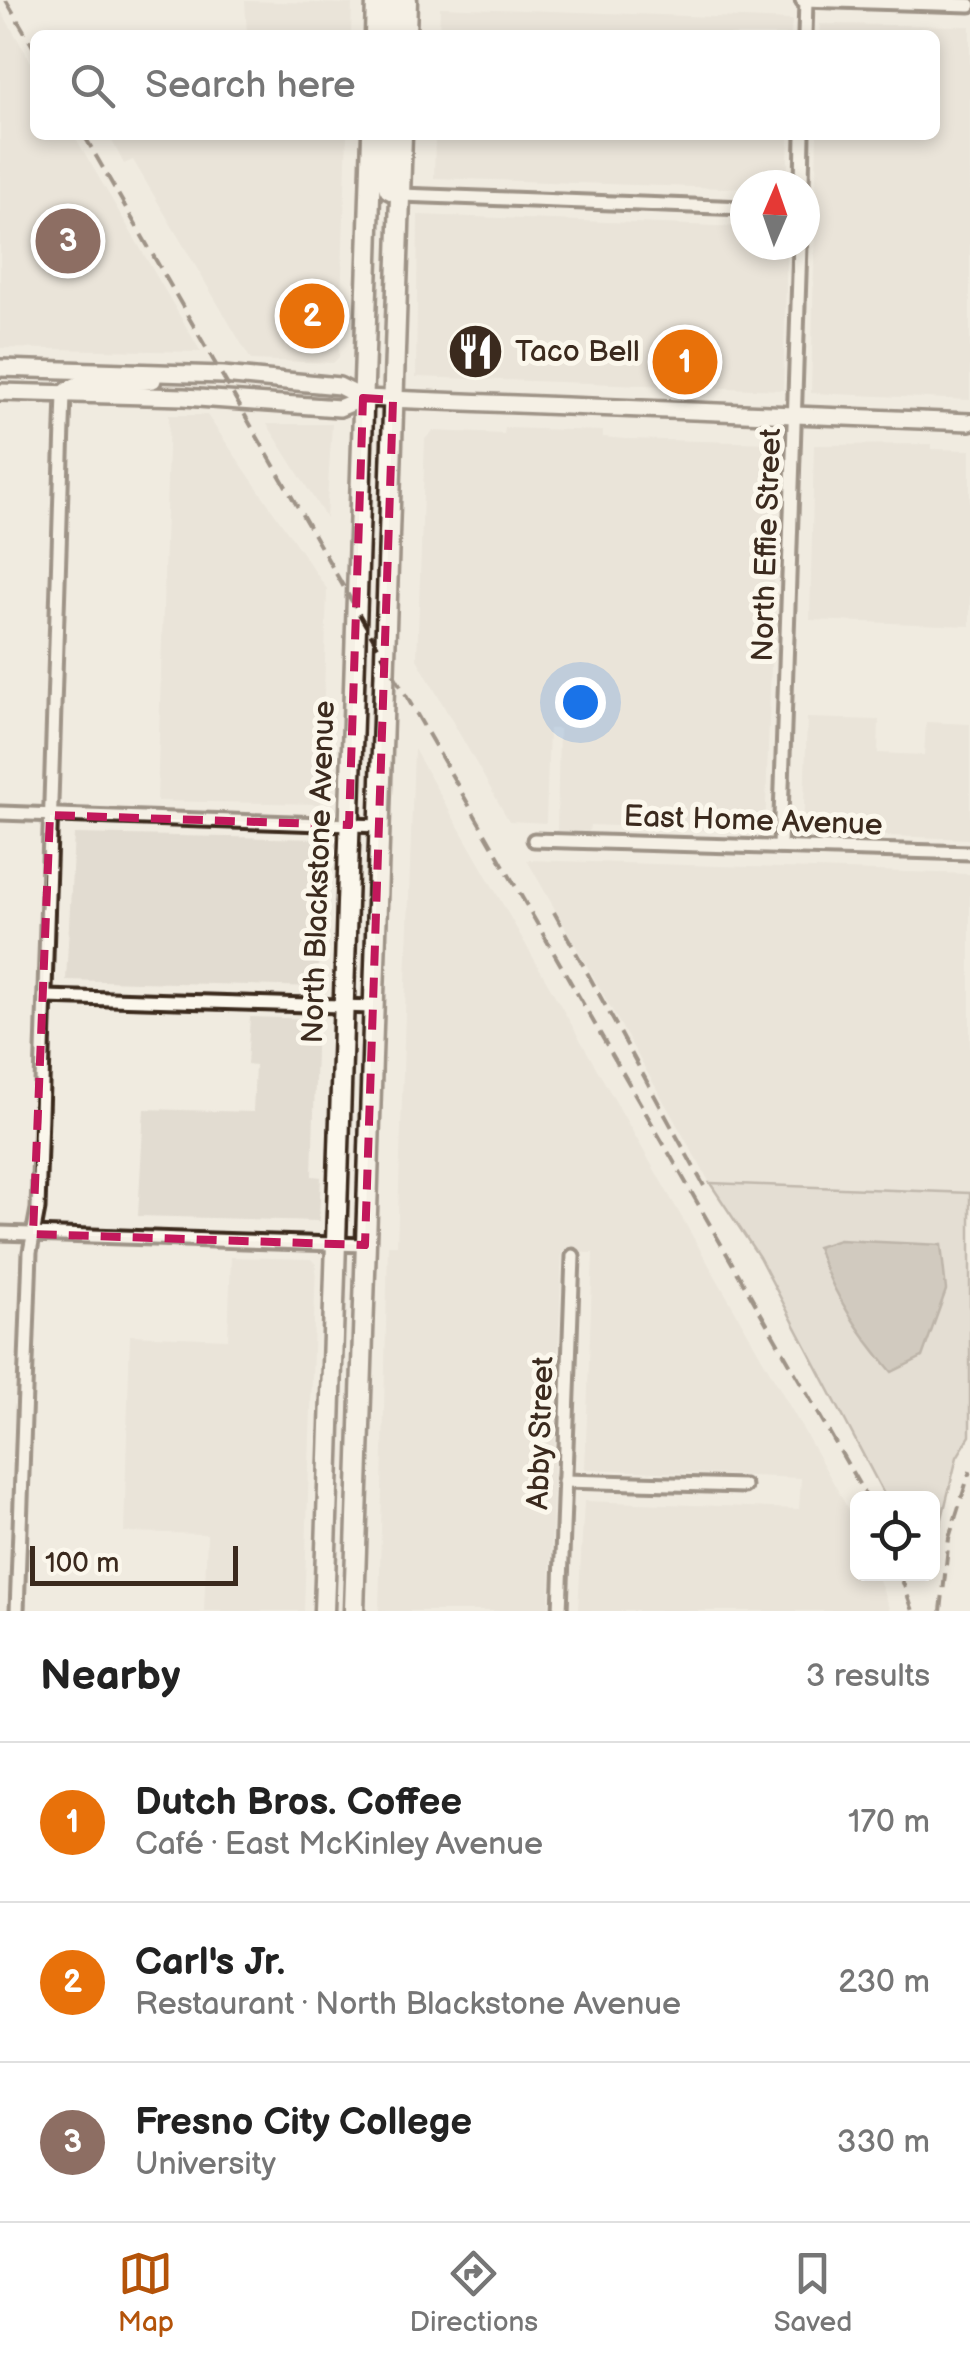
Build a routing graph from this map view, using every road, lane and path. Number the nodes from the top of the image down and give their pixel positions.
1 (376, 0) edge
2 (390, 0) edge
3 (407, 0) edge
4 (804, 0) edge
5 (970, 5) edge
6 (380, 30) edge
7 (381, 30) edge
8 (406, 30) edge
9 (805, 30) edge
10 (372, 140) edge
11 (386, 140) edge
12 (402, 140) edge
13 (803, 140) edge
14 (802, 170) edge
15 (401, 195) junction
16 (730, 207) edge
17 (800, 260) edge
18 (0, 368) edge
19 (62, 370) junction
20 (181, 373) junction
21 (0, 378) edge
22 (0, 392) edge
23 (64, 394) junction
24 (362, 398) junction
25 (394, 400) junction
26 (797, 416) junction
27 (970, 422) edge
28 (0, 813) edge
29 (50, 815) junction
30 (349, 825) junction
31 (380, 826) junction
32 (534, 840) dead end
33 (780, 846) junction
34 (970, 853) edge
35 (46, 997) junction
36 (342, 1005) junction
37 (373, 1007) junction
38 (0, 1233) edge
39 (33, 1234) junction
40 (333, 1244) junction
41 (365, 1245) junction
42 (574, 1256) dead end
43 (564, 1481) junction
44 (744, 1486) dead end
45 (17, 1611) edge
46 (324, 1611) edge
47 (354, 1611) edge
48 (560, 1611) edge

1 - 6 main road
2 - 7 main road
3 - 8 main road
4 - 5 street
4 - 9 street
10 - 24 main road, North Blackstone Avenue
11 - 15 main road
12 - 15 main road, North Blackstone Avenue
13 - 14 street
15 - 16 street
15 - 25 main road, North Blackstone Avenue
17 - 26 street, North Effie Street
18 - 19 main road
19 - 20 main road
19 - 21 main road
20 - 23 main road
20 - 24 main road
22 - 23 main road
23 - 24 main road
23 - 29 street
24 - 25 main road
24 - 30 main road, North Blackstone Avenue
25 - 26 main road
25 - 31 main road, North Blackstone Avenue
26 - 27 main road
26 - 33 street, North Effie Street
28 - 29 street
29 - 30 street
29 - 35 street
30 - 31 street
30 - 36 main road, North Blackstone Avenue
31 - 37 main road, North Blackstone Avenue
32 - 33 street, East Home Avenue
33 - 34 street, East Home Avenue
35 - 36 street
35 - 39 street
36 - 37 street
36 - 40 main road, North Blackstone Avenue
37 - 41 main road, North Blackstone Avenue
38 - 39 street
39 - 40 street
39 - 45 street
40 - 41 street
40 - 46 main road, North Blackstone Avenue
41 - 47 main road, North Blackstone Avenue
42 - 43 street, Abby Street
43 - 44 street
43 - 48 street, Abby Street

